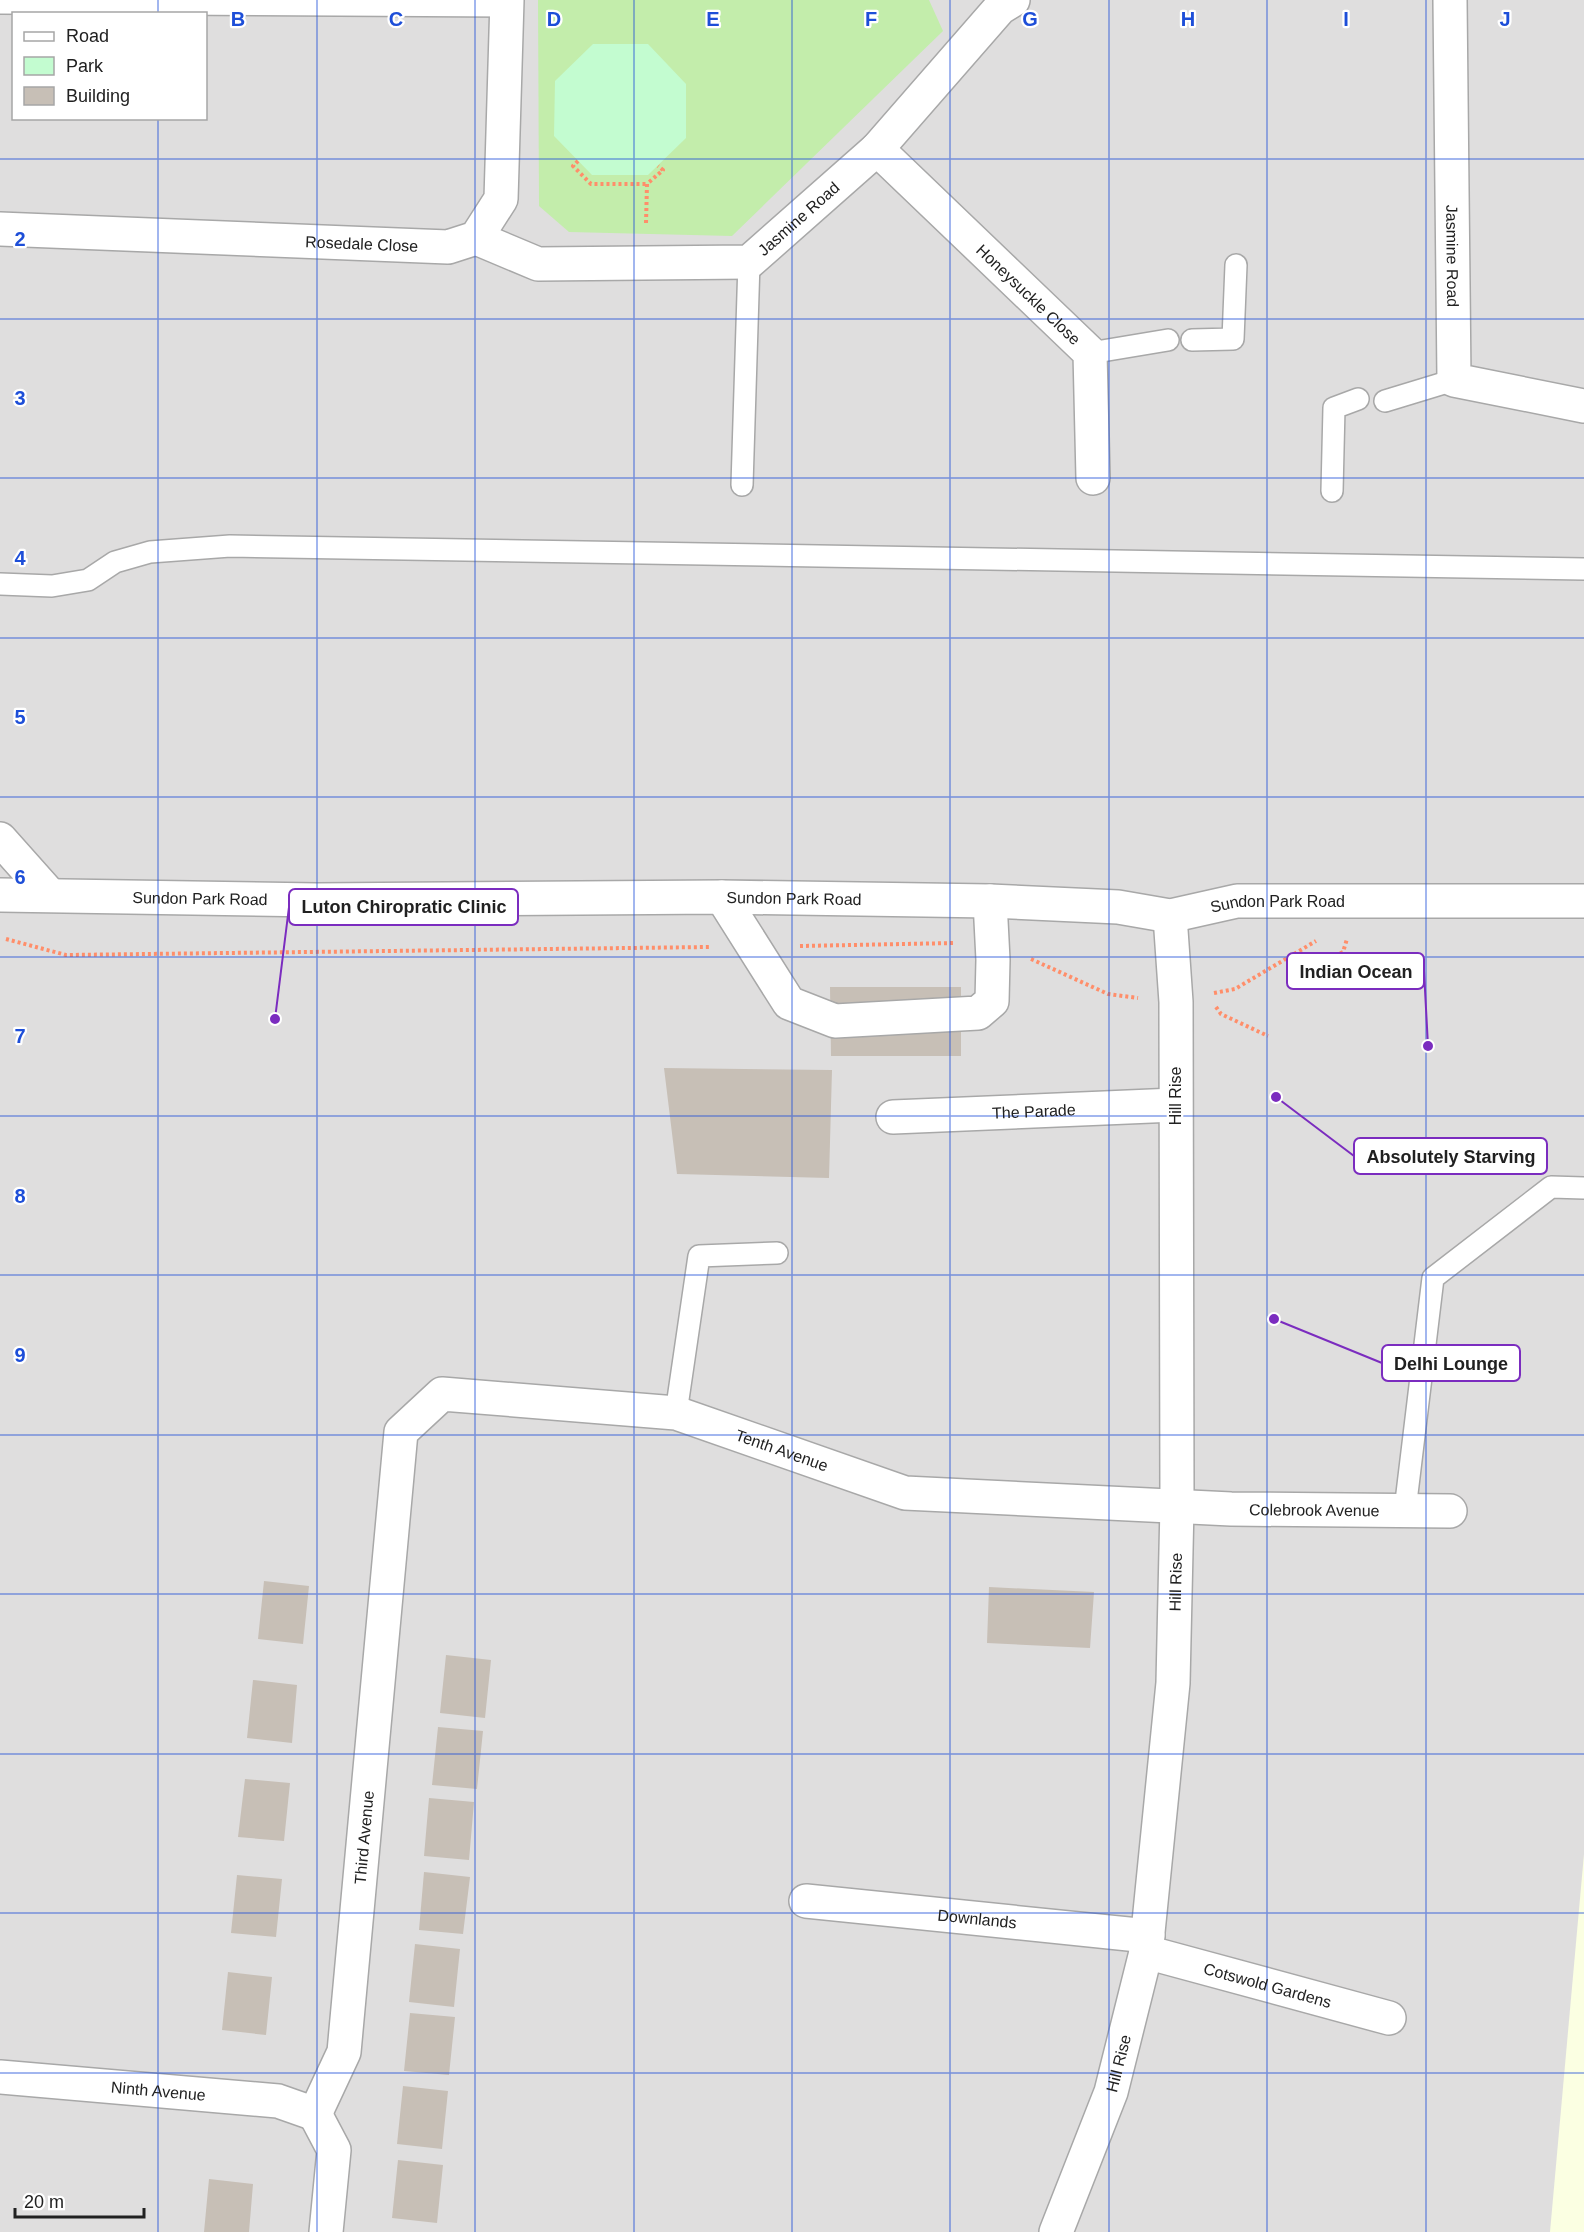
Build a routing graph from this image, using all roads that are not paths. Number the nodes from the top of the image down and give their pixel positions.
1 (1449, 0) edge
2 (0, 3) edge
3 (507, 3) edge
4 (999, 3) edge
5 (877, 149) junction
6 (0, 229) edge
7 (476, 238) junction
8 (749, 262) junction
9 (1236, 265) dead end
10 (1168, 340) dead end
11 (1192, 340) dead end
12 (1090, 353) junction
13 (1454, 380) junction
14 (1358, 399) dead end
15 (1385, 400) dead end
16 (1584, 406) edge
17 (1093, 478) dead end
18 (742, 485) dead end
19 (1332, 491) dead end
20 (1584, 569) edge
21 (0, 584) edge
22 (0, 840) edge
23 (49, 894) junction
24 (0, 895) edge
25 (722, 897) junction
26 (1584, 901) edge
27 (990, 902) junction
28 (1170, 916) junction
29 (1175, 1105) junction
30 (892, 1117) dead end
31 (1584, 1188) edge
32 (777, 1253) dead end
33 (676, 1413) junction
34 (401, 1432) joint
35 (1178, 1506) junction
36 (1405, 1510) junction
37 (1450, 1511) dead end
38 (806, 1901) dead end
39 (1147, 1944) junction
40 (1389, 2018) dead end
41 (0, 2077) edge
42 (315, 2114) junction
43 (326, 2232) edge
44 (1056, 2232) edge

1 - 13 street, Jasmine Road
2 - 3 lane
3 - 7 street
4 - 5 street, Jasmine Road
5 - 8 street, Jasmine Road
5 - 12 street, Honeysuckle Close
6 - 7 street, Rosedale Close
7 - 8 street, Jasmine Road
8 - 18 lane
9 - 11 lane
10 - 12 lane
12 - 17 street, Honeysuckle Close
13 - 15 lane
13 - 16 street
14 - 19 lane
20 - 21 lane
22 - 23 street
23 - 24 street, Sundon Park Road
23 - 25 street, Sundon Park Road
25 - 27 street, Sundon Park Road
25 - 27 street
26 - 28 street, Sundon Park Road
27 - 28 street, Sundon Park Road
28 - 29 street, Hill Rise
29 - 30 street, The Parade
29 - 35 street, Hill Rise
31 - 36 lane
32 - 33 lane
33 - 34 street, Tenth Avenue
33 - 35 street, Tenth Avenue
34 - 42 street, Third Avenue
35 - 36 street, Colebrook Avenue
35 - 39 street, Hill Rise
36 - 37 street, Colebrook Avenue
38 - 39 street, Downlands
39 - 40 street, Cotswold Gardens
39 - 44 street, Hill Rise
41 - 42 street, Ninth Avenue
42 - 43 street

